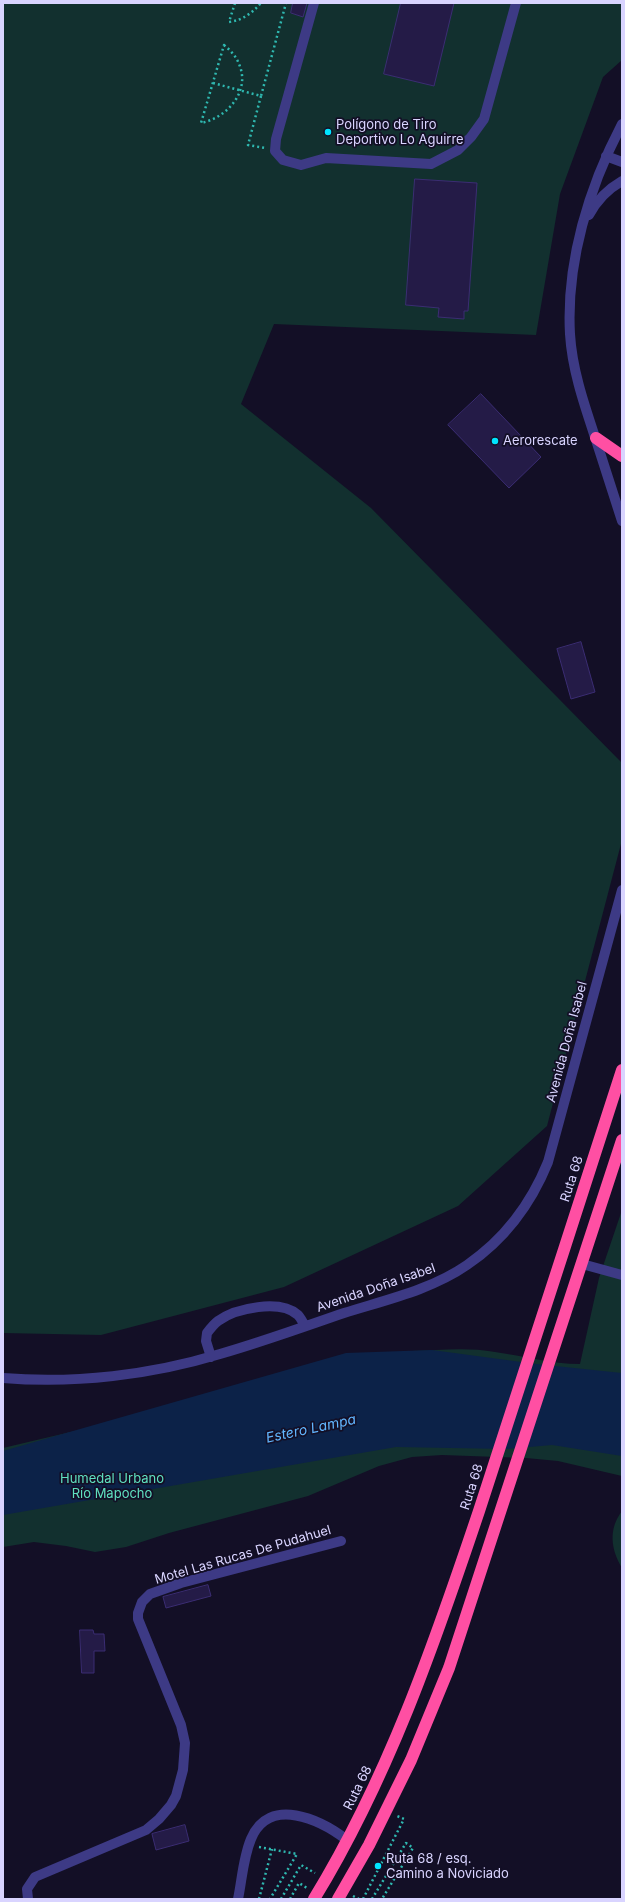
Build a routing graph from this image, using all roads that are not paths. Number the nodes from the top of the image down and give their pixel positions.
1 (314, 3) edge
2 (516, 3) edge
3 (622, 124) edge
4 (606, 156) junction
5 (622, 162) edge
6 (622, 181) edge
7 (584, 225) junction
8 (596, 438) junction
9 (622, 456) edge
10 (622, 521) edge
11 (622, 890) edge
12 (622, 1070) edge
13 (622, 1140) edge
14 (582, 1264) junction
15 (622, 1275) edge
16 (305, 1326) junction
17 (211, 1357) junction
18 (3, 1378) edge
19 (341, 1541) dead end
20 (347, 1840) junction
21 (315, 1897) edge
22 (28, 1899) edge
23 (238, 1899) edge
24 (338, 1899) edge

1 - 2 street
3 - 4 street
4 - 5 street
4 - 7 street
6 - 7 street
7 - 8 street
8 - 9 highway
8 - 10 street
11 - 16 street, Avenida Doña Isabel
12 - 20 highway, Ruta 68
13 - 14 highway
14 - 15 street
14 - 24 highway
16 - 17 street, Avenida Doña Isabel
16 - 17 street
17 - 18 street, Avenida Doña Isabel
19 - 22 street, Motel Las Rucas De Pudahuel
20 - 21 highway, Ruta 68
20 - 23 street

